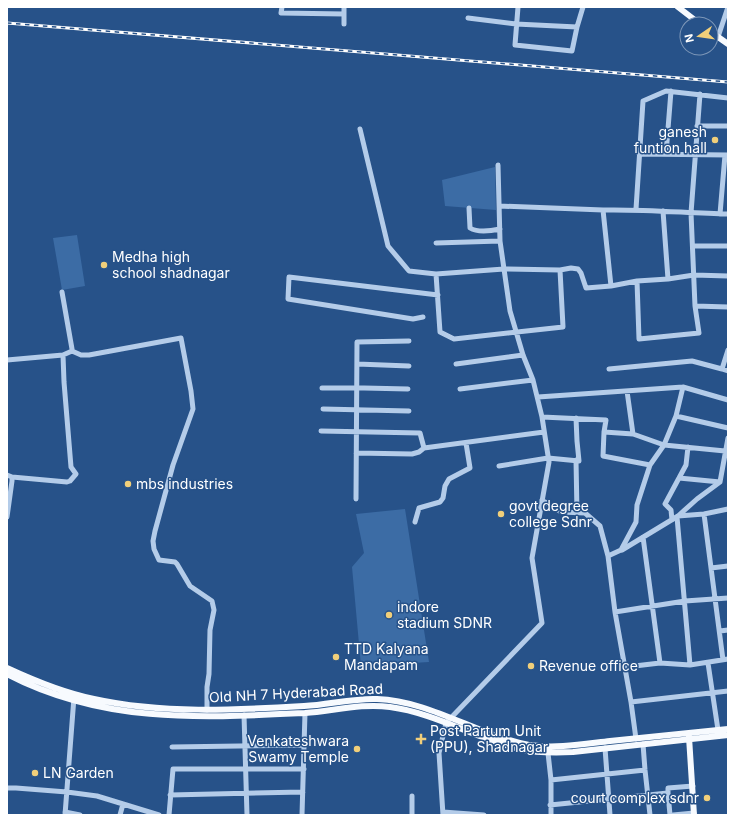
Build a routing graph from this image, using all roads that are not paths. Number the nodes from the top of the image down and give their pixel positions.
1 (282, 7) edge
2 (344, 7) edge
3 (518, 7) edge
4 (583, 7) edge
5 (678, 7) edge
6 (728, 7) edge
7 (344, 14) junction
8 (690, 16) edge
9 (468, 18) dead end
10 (344, 24) dead end
11 (516, 24) junction
12 (577, 28) junction
13 (719, 34) edge
14 (719, 38) edge
15 (728, 44) edge
16 (671, 91) junction
17 (700, 94) junction
18 (728, 98) edge
19 (697, 126) junction
20 (728, 126) edge
21 (360, 128) dead end
22 (639, 154) junction
23 (666, 154) junction
24 (695, 154) junction
25 (726, 155) edge
26 (498, 165) dead end
27 (499, 206) junction
28 (469, 208) dead end
29 (603, 210) junction
30 (636, 210) junction
31 (663, 211) junction
32 (691, 214) junction
33 (720, 214) junction
34 (728, 214) edge
35 (500, 229) junction
36 (500, 241) junction
37 (436, 243) dead end
38 (693, 246) junction
39 (728, 246) edge
40 (504, 269) junction
41 (560, 270) junction
42 (436, 274) junction
43 (694, 275) junction
44 (728, 276) edge
45 (668, 279) junction
46 (637, 281) junction
47 (611, 286) junction
48 (62, 292) dead end
49 (438, 296) junction
50 (695, 306) junction
51 (728, 307) edge
52 (423, 316) dead end
53 (516, 333) junction
54 (409, 342) dead end
55 (728, 350) edge
56 (72, 351) junction
57 (63, 355) junction
58 (524, 355) junction
59 (7, 360) edge
60 (357, 364) junction
61 (456, 364) dead end
62 (409, 366) dead end
63 (609, 369) dead end
64 (722, 369) junction
65 (728, 371) edge
66 (533, 380) junction
67 (322, 388) dead end
68 (357, 388) junction
69 (684, 388) junction
70 (408, 389) dead end
71 (460, 390) dead end
72 (627, 391) junction
73 (538, 397) junction
74 (728, 400) edge
75 (323, 409) dead end
76 (356, 410) junction
77 (409, 411) dead end
78 (676, 416) junction
79 (542, 417) junction
80 (576, 418) junction
81 (728, 428) edge
82 (321, 431) dead end
83 (356, 431) junction
84 (544, 432) junction
85 (604, 432) junction
86 (633, 434) junction
87 (728, 438) edge
88 (466, 443) junction
89 (664, 445) junction
90 (688, 447) junction
91 (424, 448) junction
92 (725, 451) junction
93 (356, 453) junction
94 (548, 458) junction
95 (576, 460) junction
96 (650, 465) junction
97 (499, 466) dead end
98 (9, 476) edge
99 (679, 478) junction
100 (720, 482) junction
101 (356, 499) dead end
102 (542, 500) junction
103 (728, 509) edge
104 (577, 513) junction
105 (704, 514) junction
106 (7, 517) edge
107 (676, 517) junction
108 (415, 522) dead end
109 (643, 537) junction
110 (621, 550) junction
111 (608, 556) junction
112 (728, 566) edge
113 (711, 568) junction
114 (728, 598) edge
115 (716, 599) junction
116 (684, 601) junction
117 (653, 606) junction
118 (615, 612) junction
119 (728, 630) edge
120 (720, 631) junction
121 (726, 660) edge
122 (660, 663) junction
123 (708, 663) junction
124 (690, 665) junction
125 (626, 667) junction
126 (7, 668) edge
127 (7, 674) edge
128 (728, 691) edge
129 (713, 692) junction
130 (74, 698) junction
131 (631, 702) junction
132 (207, 710) junction
133 (305, 713) junction
134 (244, 715) junction
135 (450, 717) junction
136 (446, 723) junction
137 (728, 729) edge
138 (718, 730) junction
139 (728, 735) edge
140 (689, 736) junction
141 (636, 738) junction
142 (643, 744) junction
143 (305, 745) junction
144 (244, 746) junction
145 (172, 747) dead end
146 (605, 748) junction
147 (548, 753) junction
148 (304, 768) junction
149 (245, 770) junction
150 (645, 770) junction
151 (608, 774) junction
152 (551, 780) junction
153 (693, 786) junction
154 (7, 788) edge
155 (67, 792) junction
156 (303, 792) junction
157 (247, 793) junction
158 (668, 793) junction
159 (170, 794) junction
160 (647, 794) junction
161 (412, 796) dead end
162 (608, 800) junction
163 (123, 804) junction
164 (550, 805) junction
165 (65, 813) edge
166 (443, 813) edge
167 (694, 814) edge
168 (80, 815) edge
169 (120, 815) edge
170 (159, 815) edge
171 (169, 815) edge
172 (247, 815) edge
173 (302, 815) edge
174 (412, 815) edge
175 (484, 815) edge
176 (551, 815) edge
177 (610, 815) edge
178 (650, 815) edge
179 (671, 815) edge

1 - 7 street
2 - 7 street
3 - 11 street
4 - 12 street
5 - 8 main road
6 - 13 street
7 - 10 street
9 - 11 street
11 - 12 street
11 - 12 street
14 - 15 main road
16 - 17 street
16 - 22 street
16 - 23 street
17 - 18 street
17 - 19 street
19 - 20 street
19 - 24 street
21 - 42 street
22 - 23 street
22 - 30 street
23 - 24 street
24 - 25 street
24 - 32 street
25 - 33 street
26 - 27 street
27 - 29 street
27 - 35 street
28 - 35 street
29 - 30 street
29 - 47 street
30 - 31 street
31 - 32 street
31 - 45 street
32 - 33 street
32 - 38 street
33 - 34 street
35 - 36 street
36 - 37 street
36 - 40 street
38 - 39 street
38 - 43 street
40 - 41 street
40 - 42 street
40 - 53 street
41 - 47 street
41 - 53 street
42 - 49 street
43 - 44 street
43 - 45 street
43 - 50 street
45 - 46 street
46 - 47 street
46 - 50 street
48 - 56 street
49 - 52 street
49 - 53 street
50 - 51 street
53 - 58 street
54 - 60 street
55 - 64 street
56 - 57 street
56 - 132 street
57 - 59 street
57 - 98 street
58 - 61 street
58 - 66 street
60 - 62 street
60 - 68 street
63 - 64 street
64 - 65 street
66 - 71 street
66 - 73 street
67 - 68 street
68 - 70 street
68 - 76 street
69 - 72 street
69 - 74 street
69 - 78 street
72 - 73 street
72 - 86 street
73 - 79 street
75 - 76 street
76 - 77 street
76 - 83 street
78 - 81 street
78 - 89 street
79 - 80 street
79 - 84 street
80 - 85 street
80 - 95 street
82 - 83 street
83 - 91 street
83 - 93 street
84 - 88 street
84 - 94 street
85 - 86 street
85 - 96 street
86 - 89 street
87 - 92 street
88 - 91 street
88 - 108 street
89 - 90 street
89 - 96 street
90 - 92 street
90 - 99 street
91 - 93 street
92 - 100 street
93 - 101 street
94 - 95 street
94 - 97 street
94 - 102 street
95 - 104 street
96 - 110 street
98 - 106 street
99 - 100 street
99 - 107 street
100 - 107 street
102 - 104 street
102 - 135 street
103 - 105 street
104 - 111 street
105 - 107 street
105 - 113 street
107 - 109 street
107 - 116 street
109 - 110 street
109 - 117 street
110 - 111 street
111 - 118 street
112 - 113 street
113 - 115 street
114 - 115 street
115 - 116 street
115 - 120 street
116 - 117 street
116 - 124 street
117 - 118 street
117 - 122 street
118 - 125 street
119 - 120 street
120 - 121 street
121 - 123 street
122 - 124 street
122 - 125 street
123 - 124 street
123 - 129 street
125 - 131 street
126 - 130 main road, Old NH 7 Hyderabad Road
127 - 130 main road, Old NH 7 Hyderabad Road
128 - 129 street
129 - 131 street
129 - 138 street
130 - 132 main road, Old NH 7 Hyderabad Road
130 - 134 main road, Old NH 7 Hyderabad Road
130 - 155 street
131 - 141 street
132 - 135 main road, Old NH 7 Hyderabad Road
133 - 134 main road, Old NH 7 Hyderabad Road
133 - 136 main road, Old NH 7 Hyderabad Road
133 - 143 street
134 - 144 street
135 - 136 street
135 - 141 main road, Old NH 7 Hyderabad Road
136 - 147 main road, Old NH 7 Hyderabad Road
136 - 166 street
137 - 138 main road, Old NH 7 Hyderabad Road
138 - 140 main road, Old NH 7 Hyderabad Road
139 - 140 main road, Old NH 7 Hyderabad Road
140 - 141 main road, Old NH 7 Hyderabad Road
140 - 142 main road, Old NH 7 Hyderabad Road
140 - 153 main road
142 - 146 main road, Old NH 7 Hyderabad Road
142 - 150 street
143 - 144 street
143 - 148 street
144 - 145 street
144 - 149 street
146 - 147 main road, Old NH 7 Hyderabad Road
146 - 151 street
147 - 152 street
148 - 149 street
148 - 156 street
149 - 157 street
149 - 159 street
150 - 151 street
150 - 160 street
151 - 152 street
151 - 162 street
152 - 164 street
153 - 158 street
153 - 167 main road
154 - 155 street
155 - 163 street
155 - 165 street
156 - 157 street
156 - 173 street
157 - 159 street
157 - 172 street
158 - 160 street
158 - 179 street
159 - 171 street
160 - 162 street
160 - 178 street
161 - 174 street
162 - 164 street
162 - 177 street
163 - 169 street
163 - 170 street
164 - 176 street
165 - 168 street
166 - 175 street
167 - 179 street

